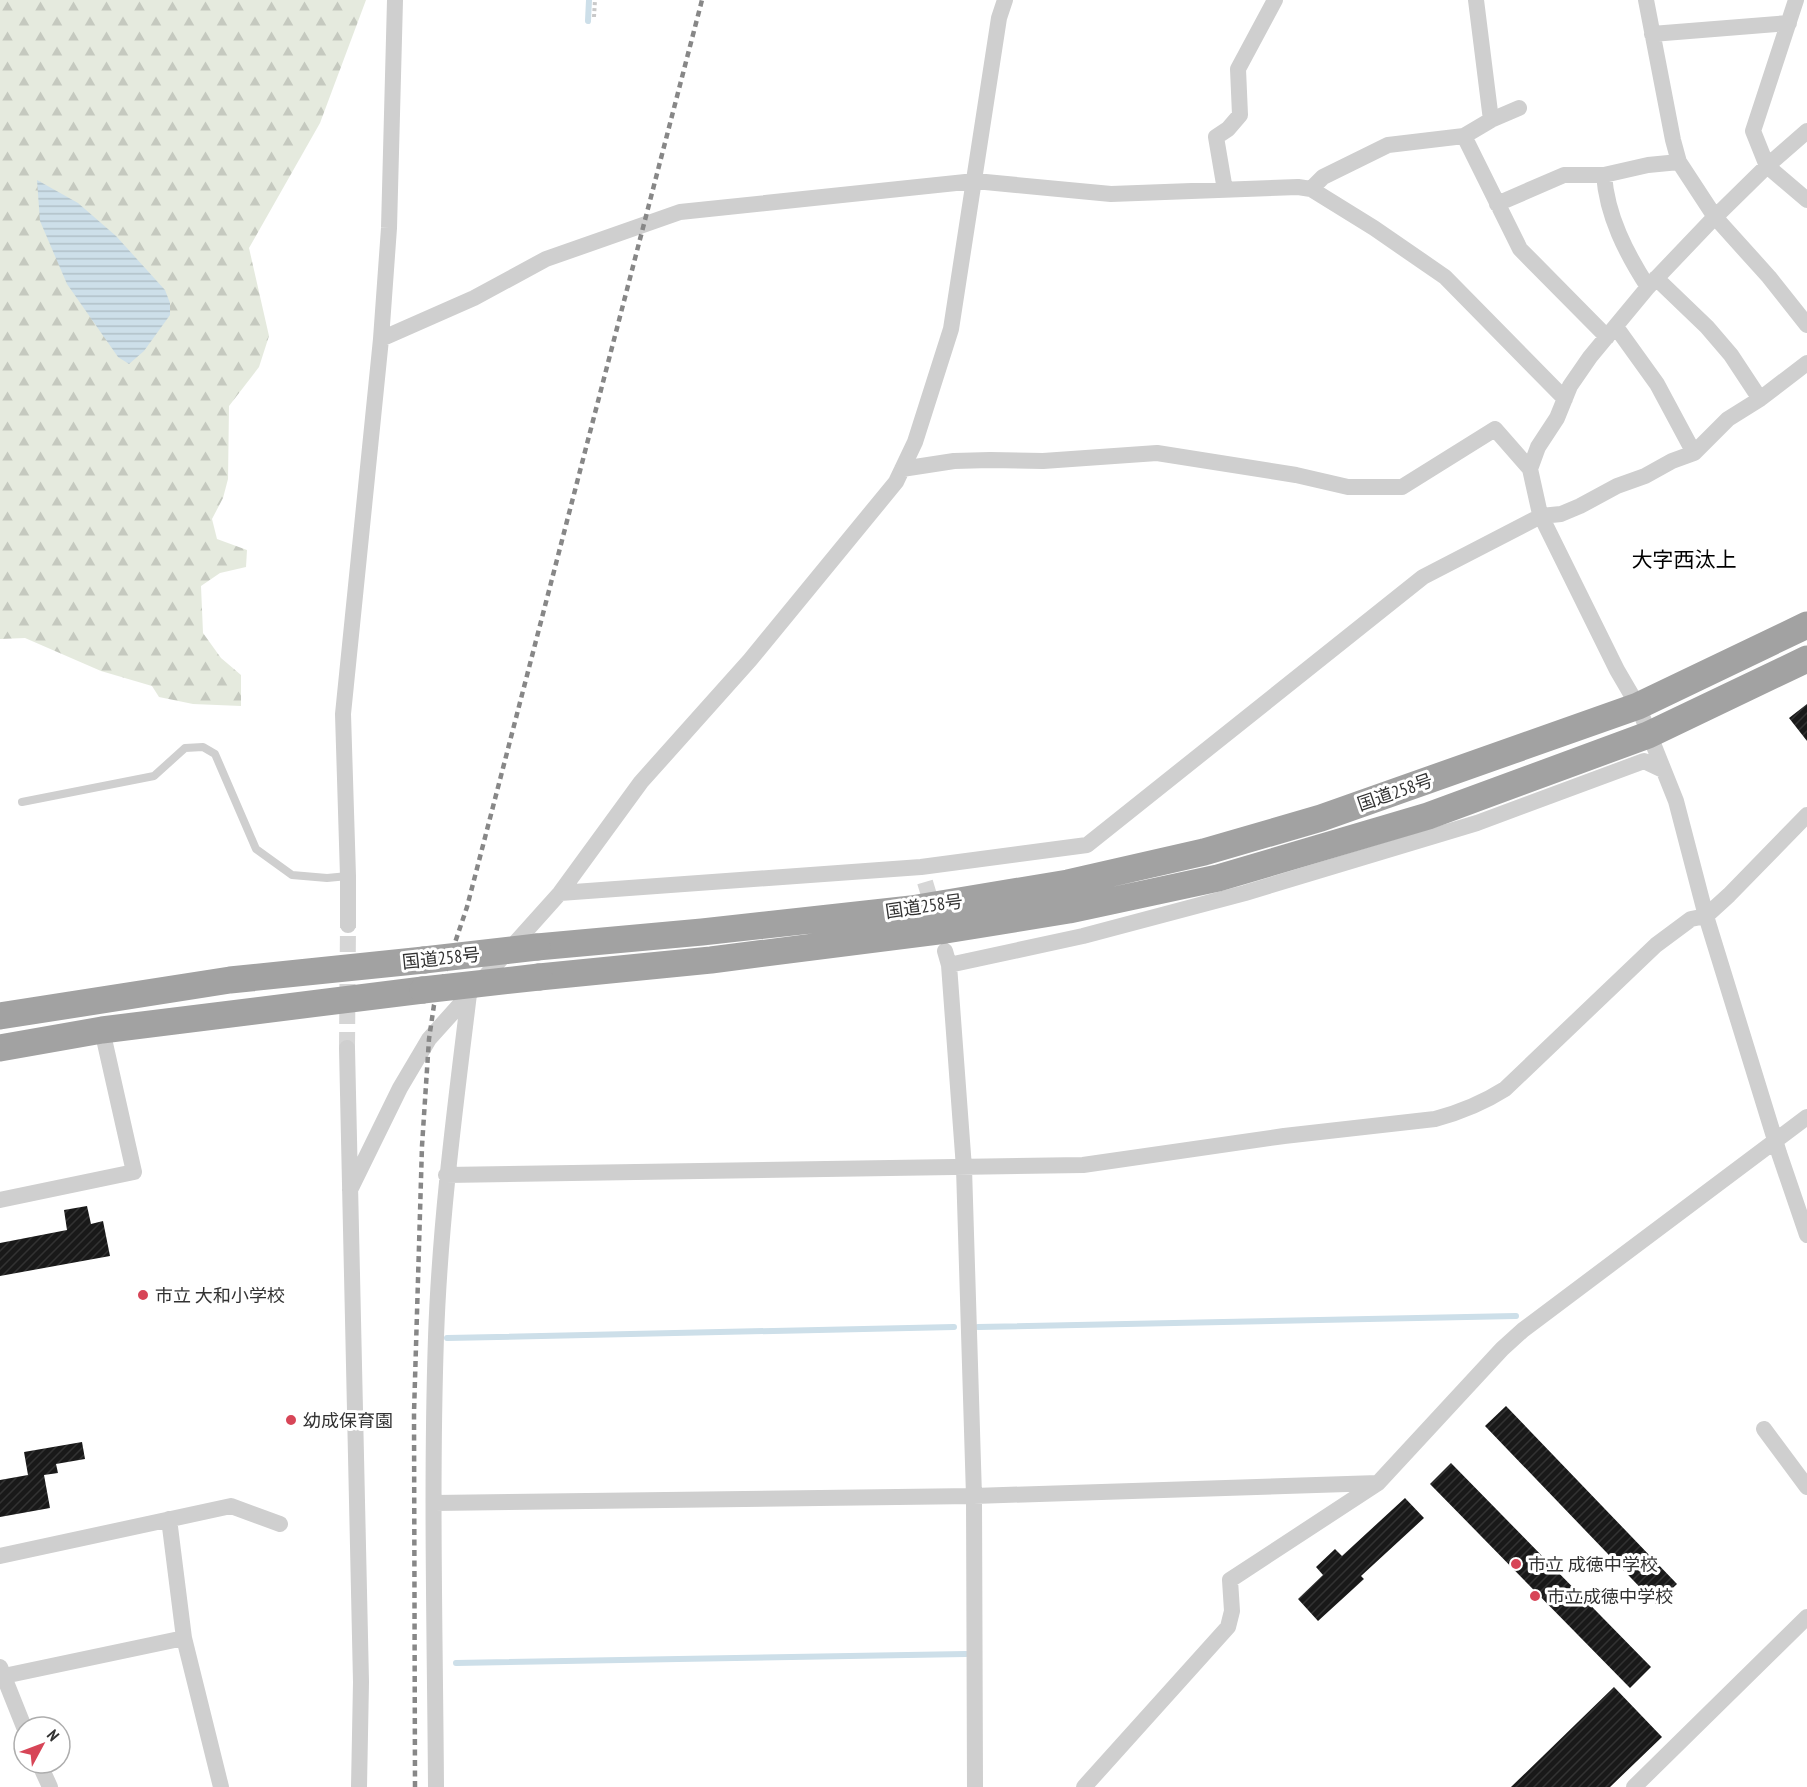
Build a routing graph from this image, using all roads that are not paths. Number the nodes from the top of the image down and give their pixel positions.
1 (395, 0) edge
2 (1005, 0) edge
3 (1275, 0) edge
4 (1476, 0) edge
5 (1646, 0) edge
6 (1796, 0) edge
7 (1789, 23) junction
8 (1652, 34) junction
9 (1519, 108) dead end
10 (1491, 120) junction
11 (1807, 131) edge
12 (1464, 136) junction
13 (1679, 162) junction
14 (1767, 166) junction
15 (1604, 175) junction
16 (975, 181) junction
17 (1311, 189) junction
18 (1225, 190) junction
19 (1807, 200) edge
20 (1497, 204) junction
21 (1715, 217) junction
22 (1652, 282) junction
23 (1807, 325) edge
24 (1611, 332) junction
25 (381, 339) junction
26 (1807, 363) edge
27 (1565, 399) junction
28 (1760, 399) junction
29 (1694, 453) junction
30 (1530, 469) junction
31 (902, 470) junction
32 (1541, 516) junction
33 (1807, 625) edge
34 (1807, 659) edge
35 (1638, 706) junction
36 (1648, 735) junction
37 (1663, 770) junction
38 (22, 802) dead end
39 (1807, 815) edge
40 (348, 876) junction
41 (560, 893) junction
42 (1706, 916) junction
43 (348, 926) tunnel mouth
44 (469, 994) junction
45 (0, 1016) edge
46 (102, 1030) junction
47 (0, 1048) edge
48 (347, 1048) tunnel mouth
49 (1807, 1117) edge
50 (1776, 1141) junction
51 (964, 1168) junction
52 (446, 1175) junction
53 (350, 1190) junction
54 (0, 1200) edge
55 (1807, 1235) edge
56 (1764, 1429) dead end
57 (1378, 1483) junction
58 (1807, 1487) edge
59 (974, 1496) junction
60 (435, 1503) junction
61 (169, 1519) junction
62 (280, 1524) dead end
63 (0, 1556) edge
64 (1804, 1625) edge
65 (184, 1638) junction
66 (2, 1671) edge
67 (19, 1715) edge
68 (1093, 1784) edge
69 (221, 1787) edge
70 (360, 1787) edge
71 (436, 1787) edge
72 (975, 1787) edge
73 (1634, 1787) edge

1 - 25 street
2 - 16 street
3 - 18 street
4 - 10 street
5 - 8 street
6 - 7 street
7 - 8 street
7 - 14 street
8 - 13 street
9 - 10 street
10 - 12 street
11 - 14 street
12 - 17 street
12 - 20 street
13 - 15 street
13 - 21 street
14 - 19 street
14 - 21 street
15 - 20 street
15 - 22 street
16 - 18 street
16 - 25 street
16 - 31 street
17 - 18 street
17 - 27 street
20 - 24 street
21 - 22 street
21 - 23 street
22 - 24 street
22 - 28 street
24 - 27 street
24 - 29 street
25 - 40 street
26 - 28 street
27 - 30 street
28 - 29 street
29 - 32 street
30 - 31 street
30 - 32 street
31 - 41 street
32 - 35 street
32 - 41 street
33 - 35 highway, 国道258号
34 - 36 highway, 国道258号
35 - 36 street
35 - 45 highway, 国道258号, bridge
36 - 37 street
36 - 46 highway, 国道258号, bridge
37 - 42 street
37 - 51 street
38 - 40 lane
39 - 42 street
40 - 43 street
41 - 44 street
42 - 50 street
42 - 51 street
44 - 52 street
44 - 53 street
46 - 47 highway, 国道258号
46 - 54 street
48 - 53 street
49 - 50 street
50 - 55 street
50 - 57 street
51 - 52 street
51 - 59 street
52 - 60 street
53 - 70 street
56 - 58 street
57 - 59 street
57 - 68 street
59 - 60 street
59 - 72 street
60 - 71 street
61 - 62 street
61 - 63 street
61 - 65 street
64 - 73 street
65 - 66 street
65 - 69 street
66 - 67 street

